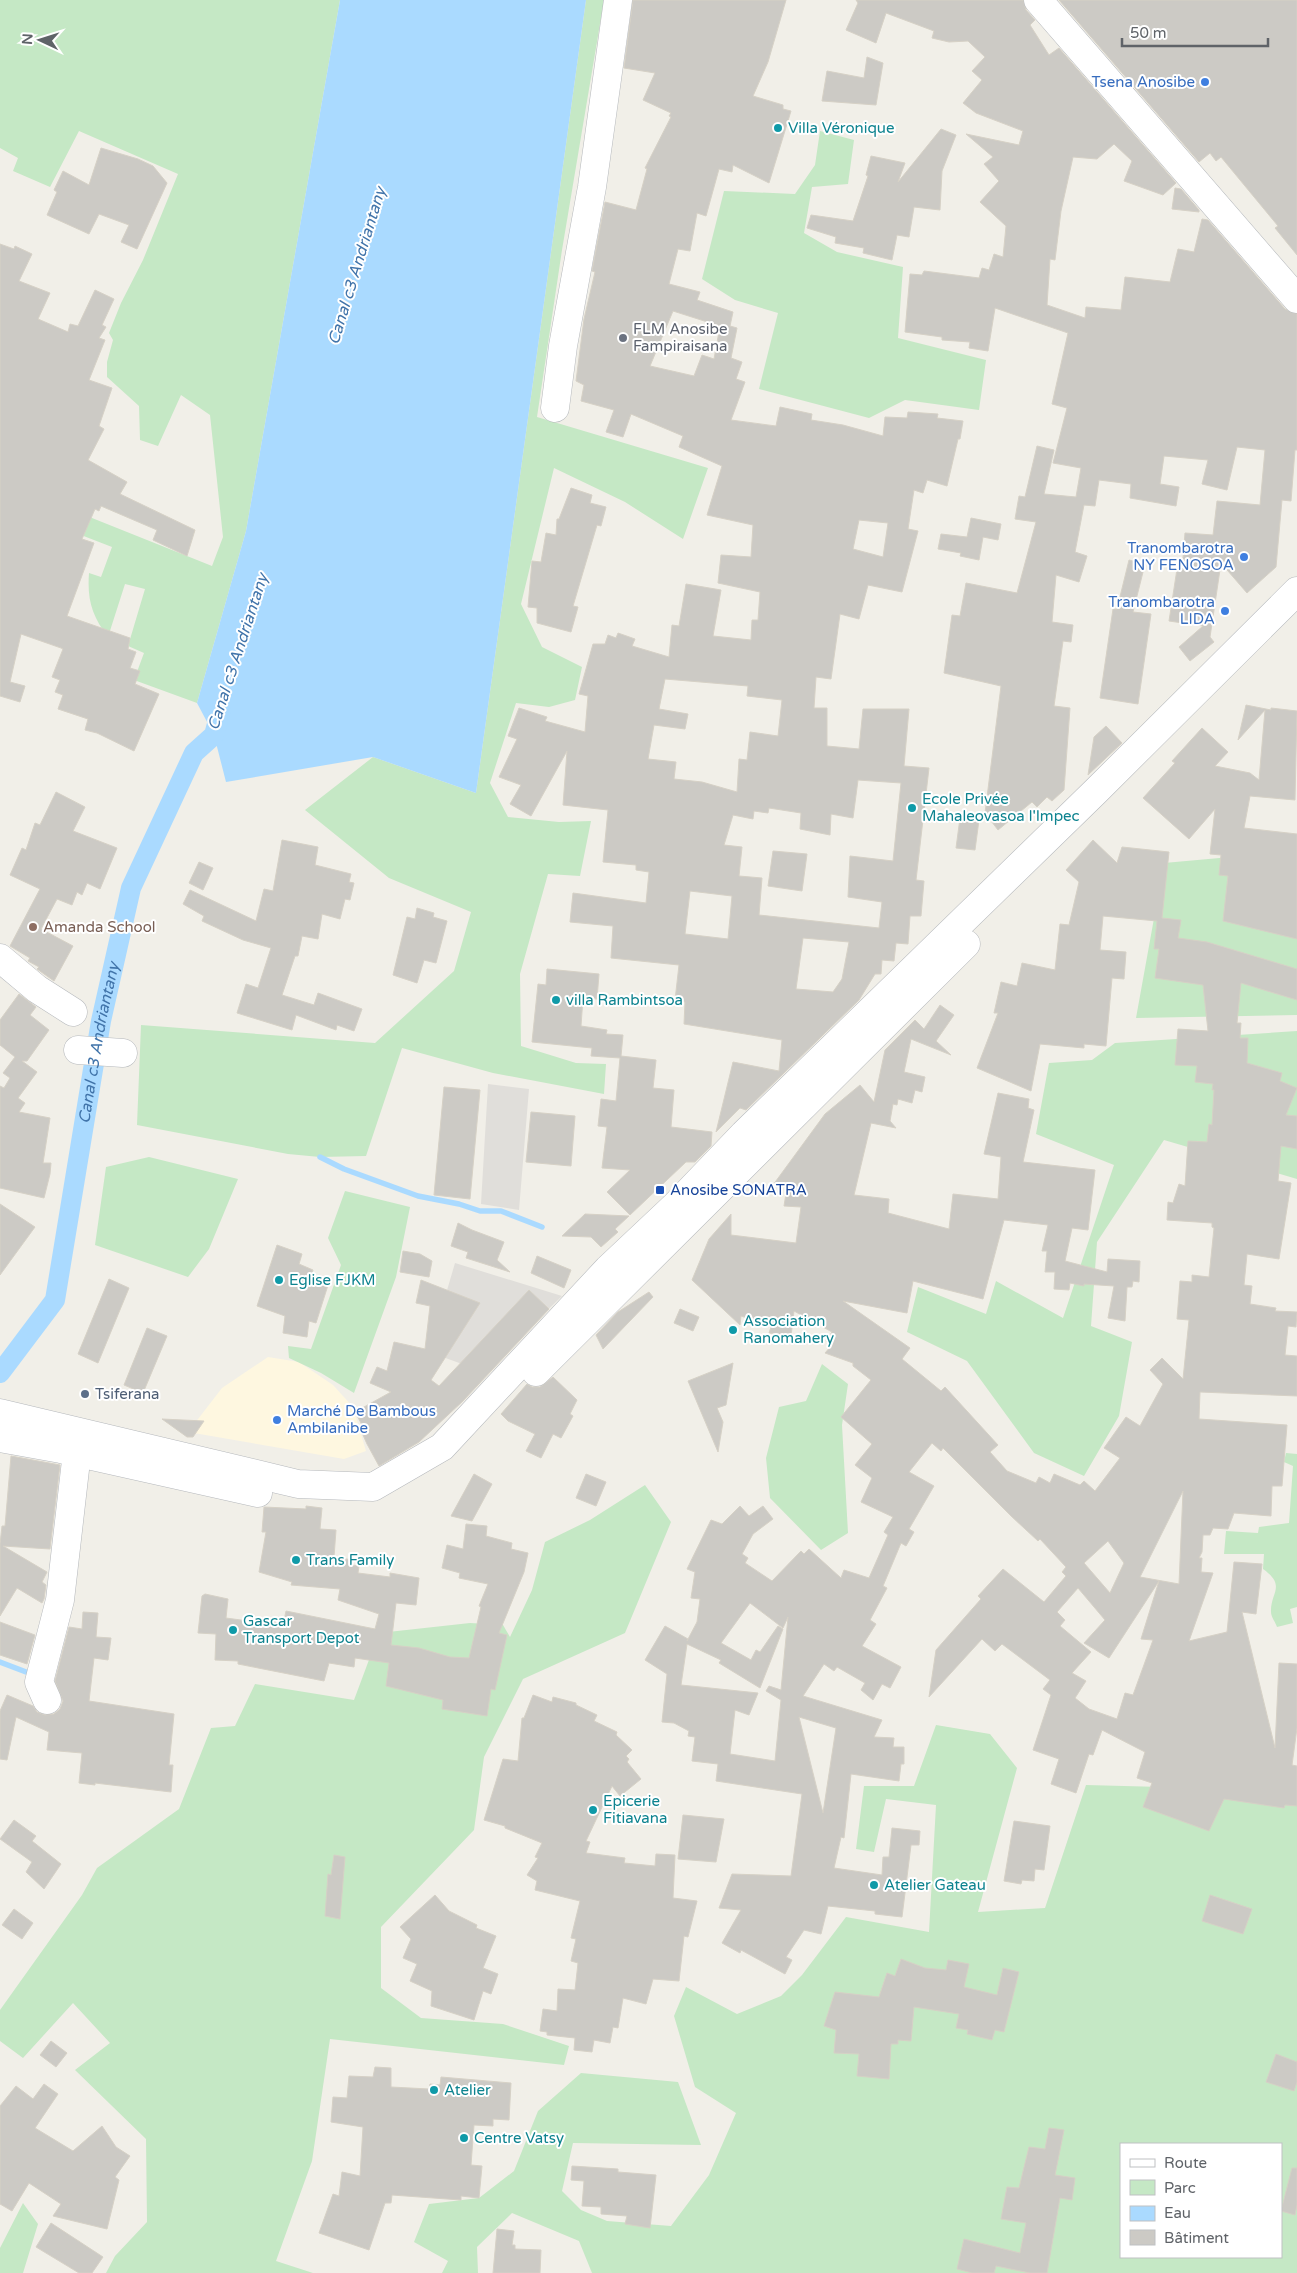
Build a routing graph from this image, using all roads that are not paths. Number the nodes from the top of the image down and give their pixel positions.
1 (618, 0) edge
2 (1038, 0) edge
3 (1297, 299) edge
4 (555, 408) dead end
5 (1297, 591) edge
6 (1297, 616) edge
7 (0, 958) edge
8 (73, 1012) dead end
9 (78, 1050) dead end
10 (123, 1053) dead end
11 (1, 1421) edge
12 (77, 1452) junction
13 (47, 1700) dead end

1 - 4 street
2 - 3 street
5 - 11 street
6 - 12 street
7 - 8 street
9 - 10 street
11 - 12 street
12 - 13 street

